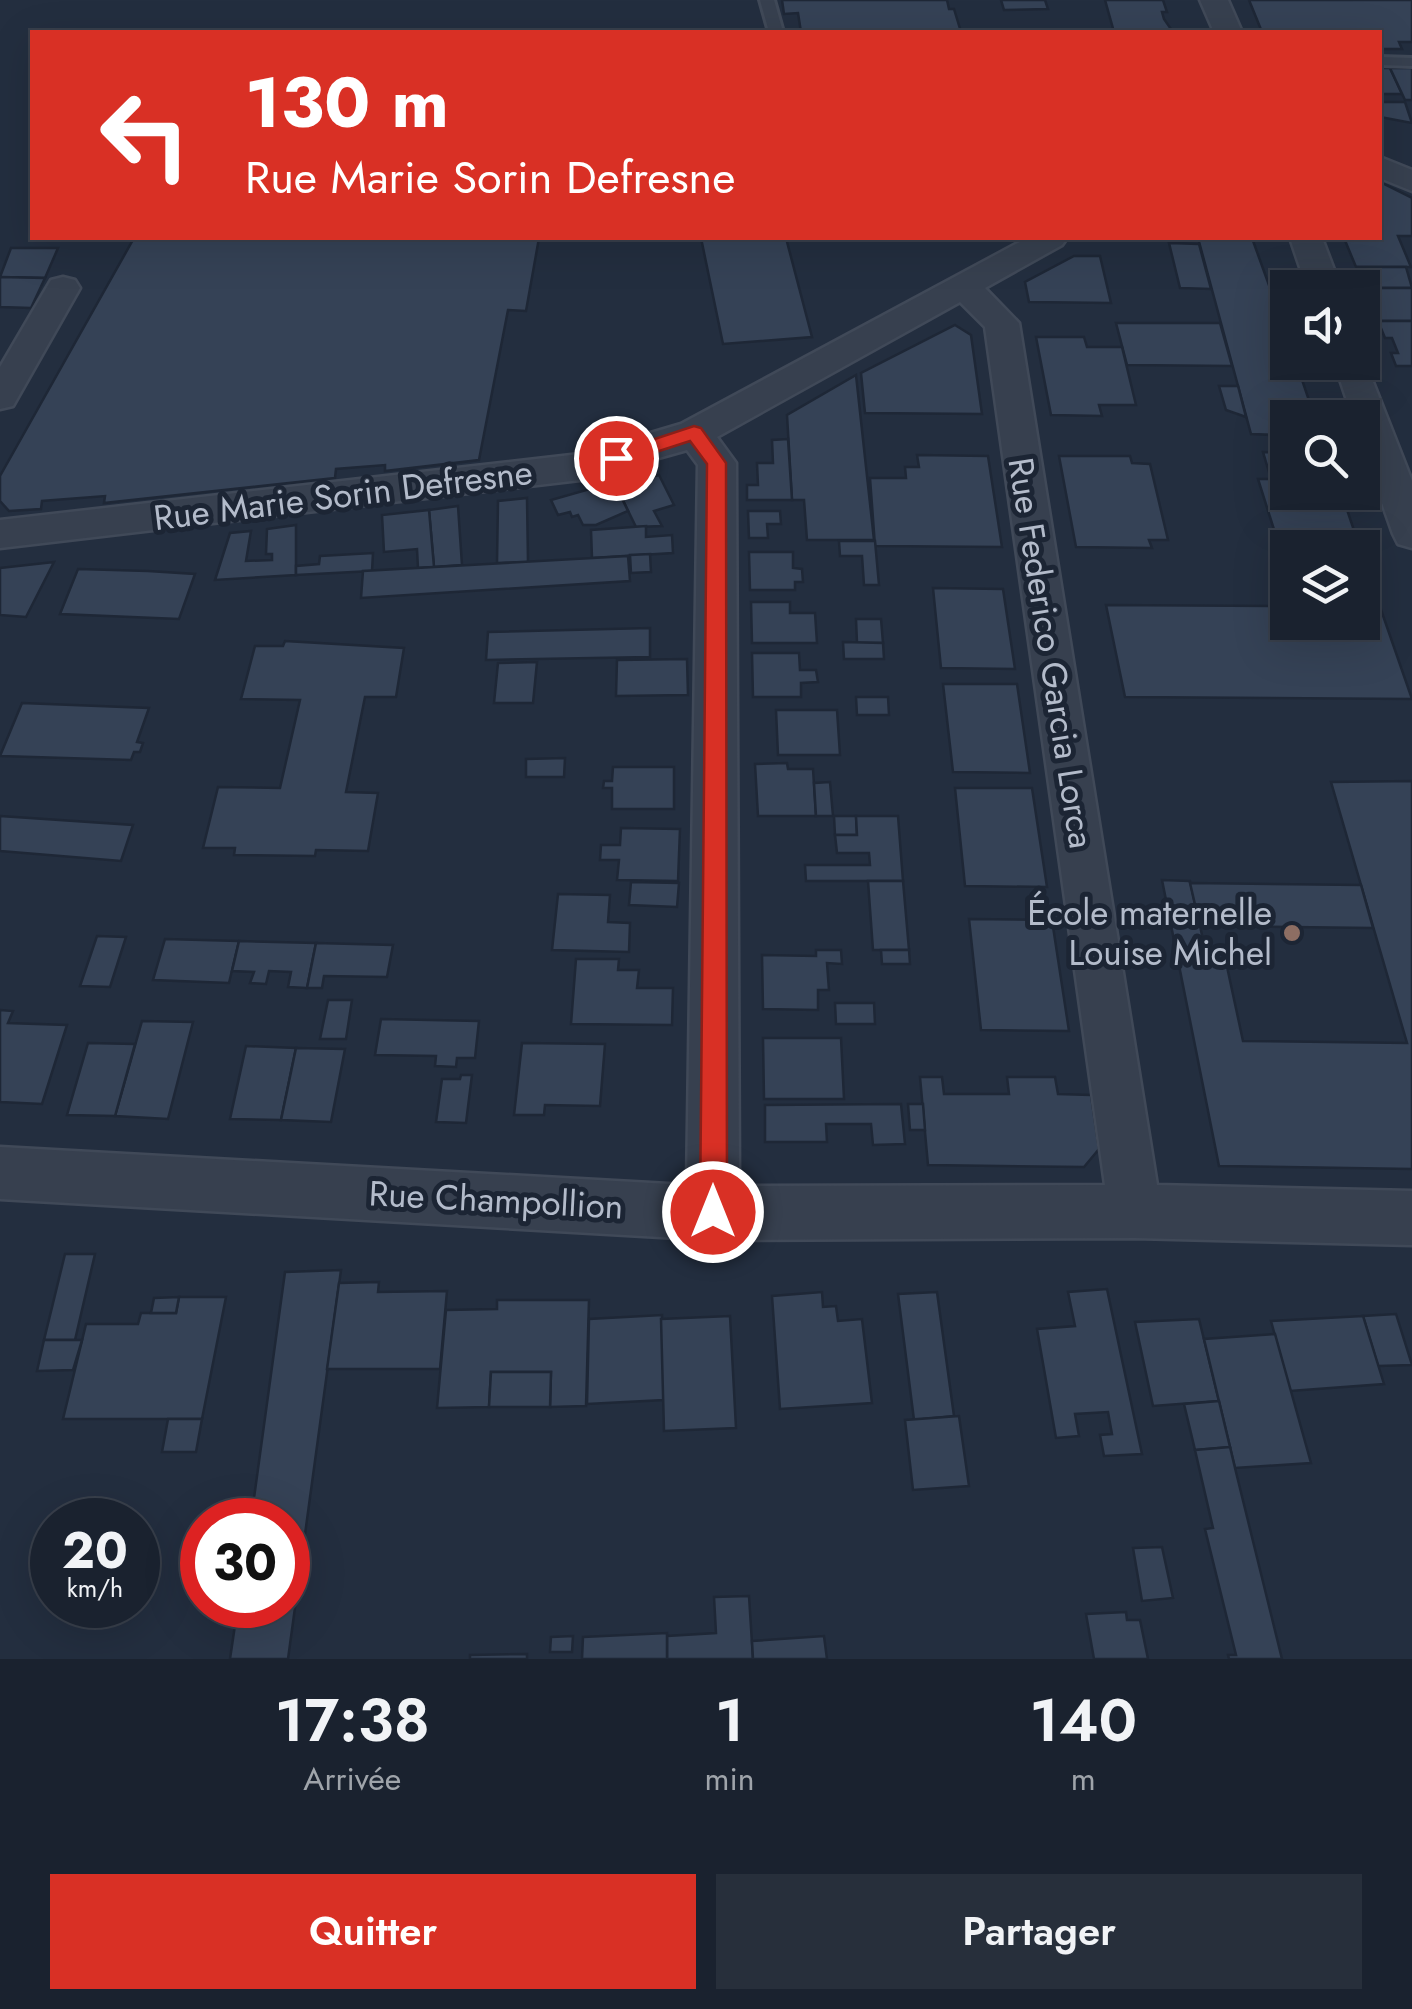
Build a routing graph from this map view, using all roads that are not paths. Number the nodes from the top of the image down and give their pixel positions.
1 (767, 0) edge
2 (1214, 0) edge
3 (775, 30) edge
4 (1227, 30) edge
5 (1382, 61) edge
6 (1412, 62) edge
7 (1382, 167) edge
8 (1412, 182) edge
9 (1048, 240) edge
10 (1307, 240) edge
11 (1318, 270) edge
12 (63, 288) dead end
13 (964, 288) junction
14 (1357, 380) edge
15 (0, 397) edge
16 (694, 432) junction
17 (0, 534) edge
18 (1412, 534) edge
19 (0, 1173) edge
20 (1135, 1211) junction
21 (713, 1212) junction
22 (1412, 1218) edge

1 - 3 lane
2 - 4 street
5 - 6 lane
7 - 8 street
9 - 13 street, Rue Marie Sorin Defresne
10 - 11 street
12 - 15 street
13 - 16 street, Rue Marie Sorin Defresne
13 - 20 street, Rue Federico Garcia Lorca
14 - 18 street
16 - 17 street, Rue Marie Sorin Defresne
16 - 21 street
19 - 21 street, Rue Champollion
20 - 21 street, Rue Champollion
20 - 22 street, Rue Champollion

